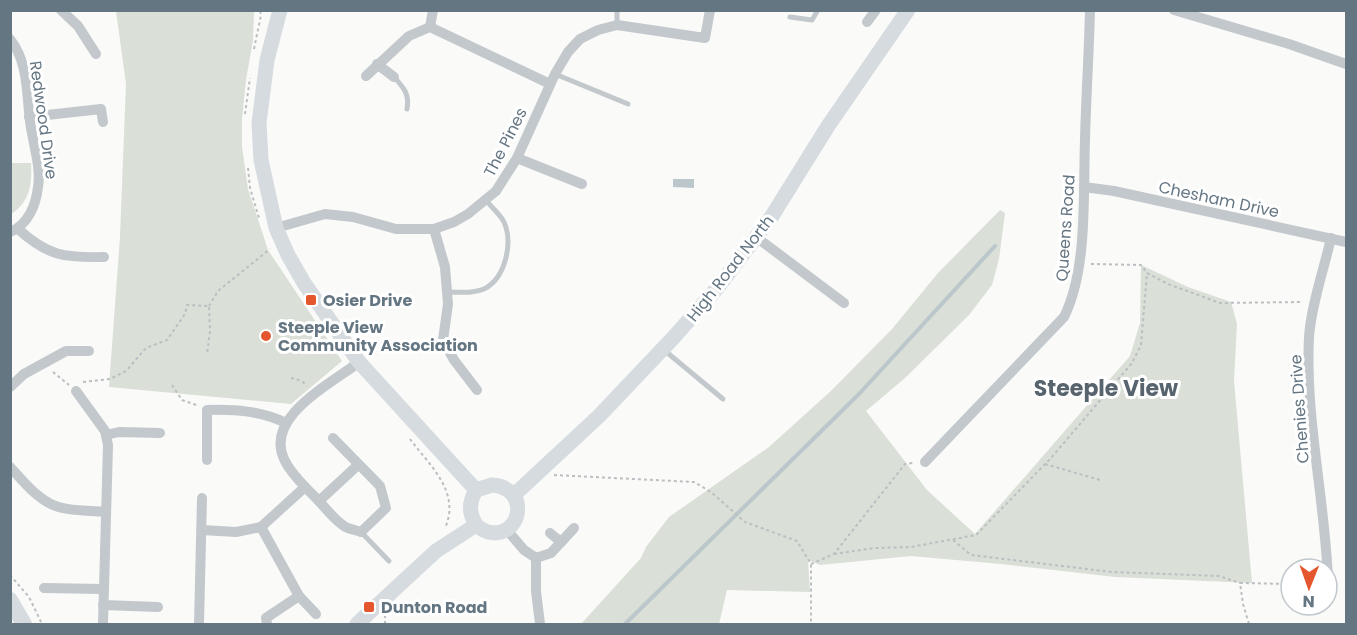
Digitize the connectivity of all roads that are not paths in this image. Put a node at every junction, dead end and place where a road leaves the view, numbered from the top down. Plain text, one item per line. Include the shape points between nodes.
1 (61, 10) edge
2 (280, 10) edge
3 (433, 10) edge
4 (617, 10) edge
5 (710, 10) edge
6 (818, 10) edge
7 (876, 10) edge
8 (908, 10) edge
9 (1090, 10) edge
10 (1174, 10) edge
11 (790, 17) dead end
12 (867, 22) dead end
13 (617, 25) junction
14 (430, 27) junction
15 (10, 39) edge
16 (96, 54) dead end
17 (1347, 63) edge
18 (377, 64) junction
19 (555, 74) junction
20 (366, 76) dead end
21 (394, 77) joint
22 (550, 84) junction
23 (628, 104) dead end
24 (407, 109) dead end
25 (29, 117) junction
26 (103, 122) dead end
27 (517, 158) junction
28 (582, 184) dead end
29 (1084, 187) junction
30 (486, 200) junction
31 (276, 228) junction
32 (434, 229) junction
33 (14, 230) edge
34 (756, 237) junction
35 (1331, 238) junction
36 (1347, 242) edge
37 (104, 257) dead end
38 (447, 292) junction
39 (844, 303) dead end
40 (663, 349) junction
41 (89, 351) dead end
42 (359, 362) junction
43 (77, 385) road end
44 (10, 387) edge
45 (477, 390) dead end
46 (723, 399) dead end
47 (286, 423) junction
48 (160, 433) dead end
49 (106, 435) junction
50 (333, 438) dead end
51 (207, 460) dead end
52 (925, 462) road end
53 (358, 465) junction
54 (10, 467) edge
55 (306, 487) junction
56 (476, 490) junction
57 (514, 495) junction
58 (202, 498) dead end
59 (319, 501) junction
60 (106, 512) junction
61 (476, 525) junction
62 (261, 527) junction
63 (574, 528) dead end
64 (202, 530) junction
65 (507, 530) junction
66 (362, 532) junction
67 (550, 533) dead end
68 (561, 542) junction
69 (1327, 557) edge
70 (536, 558) junction
71 (389, 561) dead end
72 (44, 588) dead end
73 (103, 589) junction
74 (299, 596) junction
75 (10, 600) edge
76 (103, 605) junction
77 (158, 607) dead end
78 (316, 614) dead end
79 (24, 624) edge
80 (103, 624) edge
81 (199, 624) edge
82 (267, 624) edge
83 (357, 624) edge
84 (540, 624) edge

1 - 16 street via 78,26
2 - 31 street via 267,60 260,123 261,160
3 - 14 street
4 - 13 lane
5 - 13 street, The Pines via 705,38
6 - 11 lane via 812,20
7 - 12 street
8 - 34 street, High Road North
9 - 29 street, Queens Road
10 - 17 street
13 - 19 street, The Pines via 580,39
14 - 18 street via 409,36
14 - 22 street
15 - 25 street, Redwood Drive via 20,57 27,85
18 - 20 street
18 - 21 street
19 - 22 street, The Pines
19 - 23 lane
21 - 24 lane via 405,90
22 - 27 street, The Pines
25 - 26 street via 100,109
25 - 33 street, Redwood Drive via 39,185 32,212
27 - 28 street
27 - 30 street, The Pines
29 - 35 street, Chesham Drive
29 - 52 street, Queens Road via 1079,263 1073,299 1064,317
30 - 32 street, The Pines via 468,214
30 - 38 lane via 507,230 508,246 501,273 485,289
31 - 32 street, The Pines via 325,214 396,229
31 - 42 street via 304,283
32 - 38 street via 445,267
33 - 37 street via 58,255
34 - 39 street
34 - 40 street, High Road North
35 - 36 street, Chesham Drive
35 - 69 street, Chenies Drive via 1310,335 1309,376
38 - 45 street via 443,340
40 - 46 lane
40 - 57 street, High Road North via 599,416
41 - 44 street via 66,351 24,374
42 - 47 street via 314,392
42 - 56 street
43 - 49 street
47 - 51 street via 268,414 207,410
47 - 55 street via 284,460
48 - 49 street
49 - 60 street
50 - 53 street
53 - 59 street
53 - 66 street via 380,486 386,508
54 - 60 street via 51,504
55 - 59 street
55 - 62 street
56 - 57 street via 501,486
56 - 61 street via 470,500
57 - 65 street via 518,511
58 - 64 street
59 - 66 street via 345,527
60 - 73 street
61 - 65 street via 491,533
61 - 83 street via 436,551
62 - 64 street via 236,532
62 - 74 street
63 - 68 street
64 - 81 street
65 - 70 street
66 - 71 lane
67 - 68 street
68 - 70 street via 551,554
70 - 84 street
72 - 73 street
73 - 76 street
74 - 78 street
74 - 82 street via 266,618
75 - 79 main road
76 - 77 street
76 - 80 street

